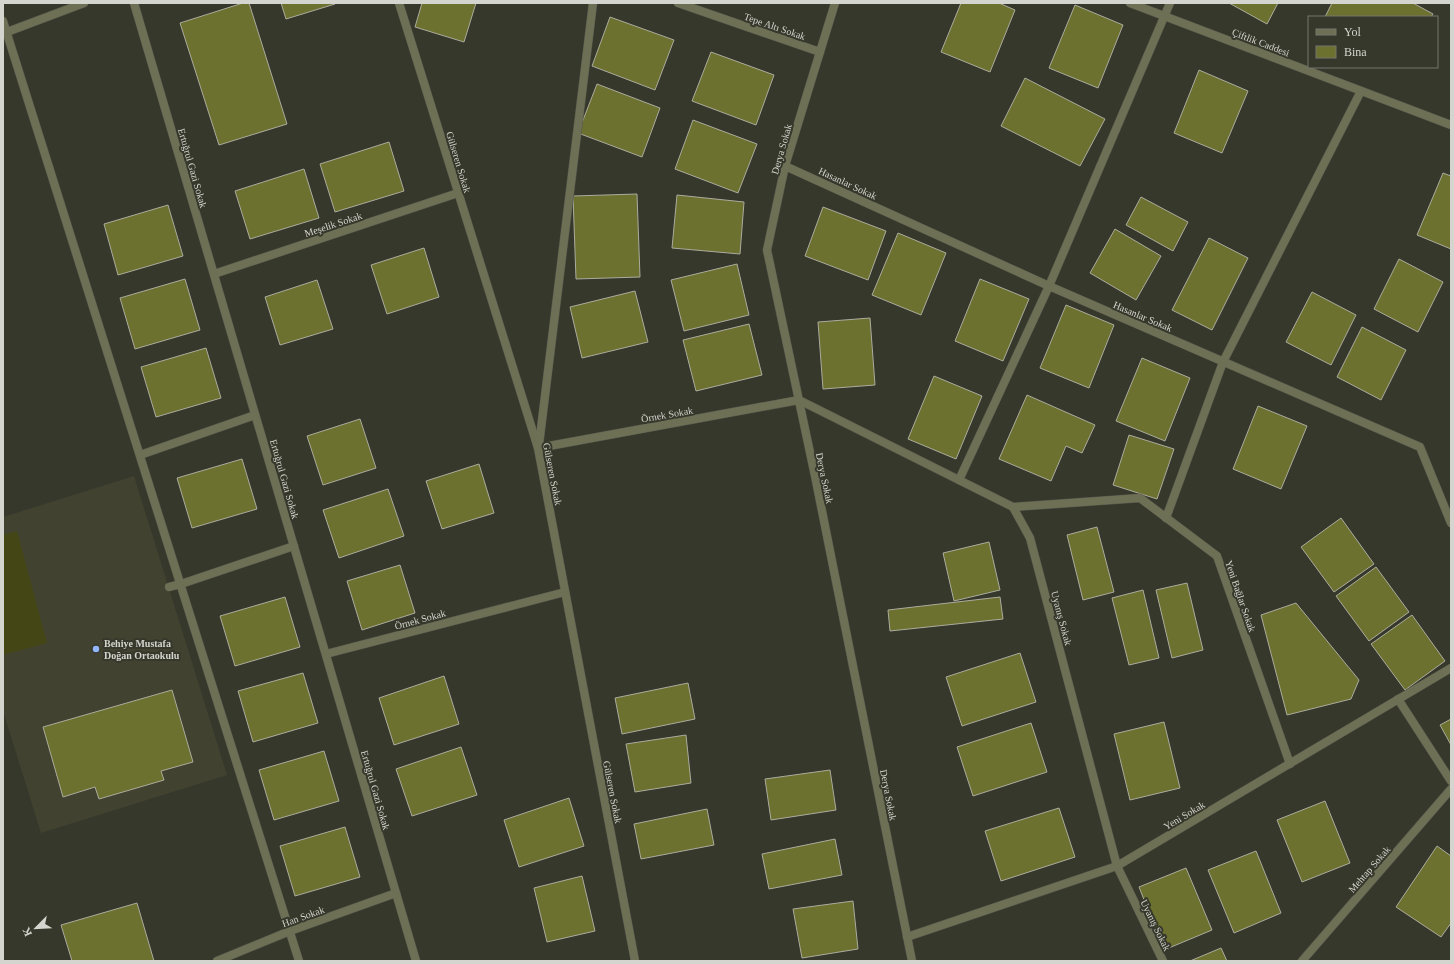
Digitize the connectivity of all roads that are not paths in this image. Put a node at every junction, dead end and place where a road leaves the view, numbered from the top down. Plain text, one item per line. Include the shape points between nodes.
1 (84, 3) edge
2 (134, 3) edge
3 (399, 3) edge
4 (593, 3) edge
5 (678, 3) edge
6 (835, 3) edge
7 (1130, 3) edge
8 (1170, 3) edge
9 (1164, 16) junction
10 (3, 21) edge
11 (7, 32) junction
12 (820, 52) junction
13 (1361, 91) junction
14 (1451, 125) edge
15 (785, 166) junction
16 (458, 193) junction
17 (214, 274) junction
18 (1049, 286) junction
19 (1223, 362) junction
20 (799, 400) junction
21 (256, 415) junction
22 (538, 448) junction
23 (140, 455) junction
24 (959, 480) junction
25 (1013, 507) junction
26 (1166, 518) junction
27 (1451, 523) edge
28 (294, 546) junction
29 (181, 584) junction
30 (169, 587) dead end
31 (565, 592) junction
32 (326, 654) junction
33 (1451, 668) edge
34 (1398, 700) junction
35 (1290, 764) junction
36 (1451, 781) edge
37 (1451, 789) edge
38 (1117, 866) junction
39 (396, 893) junction
40 (290, 931) junction
41 (907, 938) junction
42 (217, 961) edge
43 (299, 961) edge
44 (416, 961) edge
45 (635, 961) edge
46 (912, 961) edge
47 (1162, 961) edge
48 (1302, 961) edge

1 - 11 street
2 - 17 street, Ertuğrul Gazi Sokak
3 - 16 street, Gülseren Sokak
4 - 22 street
5 - 12 street, Tepe Altı Sokak
6 - 12 street, Derya Sokak
7 - 9 street, Çiftlik Caddesi
8 - 9 street
9 - 13 street, Çiftlik Caddesi
9 - 18 street
10 - 11 street
11 - 23 street
12 - 15 street, Derya Sokak
13 - 14 street, Çiftlik Caddesi
13 - 19 street
15 - 18 street, Hasanlar Sokak
15 - 20 street, Derya Sokak via 767,250
16 - 17 street, Meşelik Sokak
16 - 22 street, Gülseren Sokak
17 - 21 street, Ertuğrul Gazi Sokak
18 - 19 street, Hasanlar Sokak
18 - 24 street
19 - 26 street
19 - 27 street, Hasanlar Sokak via 1420,448
20 - 22 street, Örnek Sokak
20 - 24 street
20 - 41 street, Derya Sokak
21 - 23 street
21 - 28 street, Ertuğrul Gazi Sokak
22 - 31 street, Gülseren Sokak
23 - 29 street
24 - 25 street
25 - 26 street, Yeni Bağlar Sokak via 1140,498
25 - 38 street, Uyanış Sokak via 1030,538
26 - 35 street, Yeni Bağlar Sokak via 1217,556
28 - 29 street
28 - 32 street, Ertuğrul Gazi Sokak
29 - 30 street
29 - 40 street
31 - 32 street, Örnek Sokak
31 - 45 street, Gülseren Sokak
32 - 39 street, Ertuğrul Gazi Sokak
33 - 34 street, Yeni Sokak
34 - 35 street, Yeni Sokak
34 - 36 street
35 - 38 street, Yeni Sokak
37 - 48 street, Mehtap Sokak
38 - 41 street, Yeni Sokak
38 - 47 street, Uyanış Sokak
39 - 40 street, Han Sokak
39 - 44 street, Ertuğrul Gazi Sokak
40 - 42 street, Han Sokak
40 - 43 street
41 - 46 street, Derya Sokak

